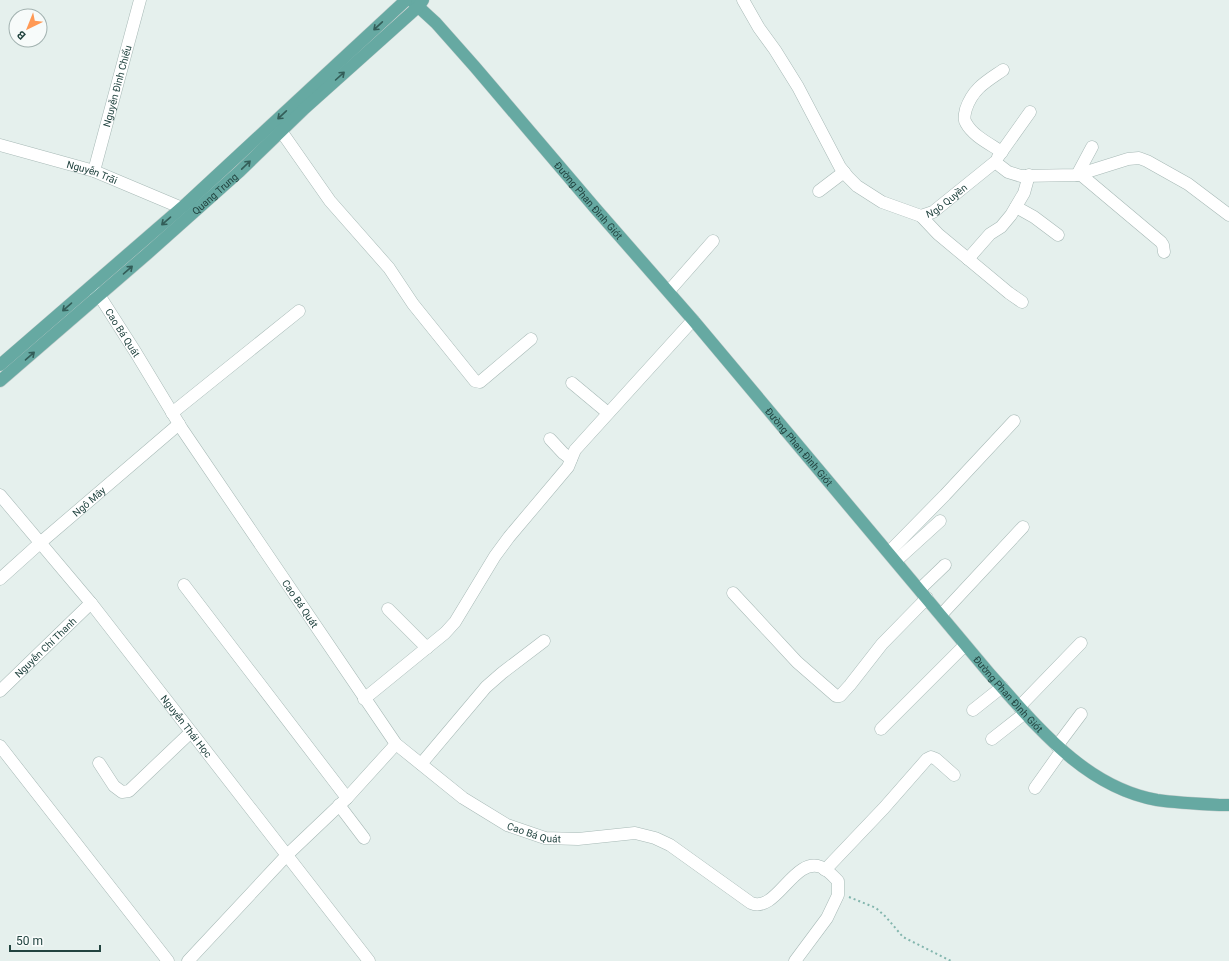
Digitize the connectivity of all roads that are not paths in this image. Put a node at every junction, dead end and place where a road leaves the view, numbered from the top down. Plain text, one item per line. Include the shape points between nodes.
1 (140, 0) edge
2 (406, 0) edge
3 (743, 0) edge
4 (418, 2) edge
5 (1003, 70) dead end
6 (1030, 112) dead end
7 (281, 131) junction
8 (0, 145) edge
9 (1092, 147) dead end
10 (998, 157) junction
11 (94, 172) junction
12 (844, 172) junction
13 (1029, 175) junction
14 (1078, 175) junction
15 (819, 191) dead end
16 (1016, 207) junction
17 (182, 208) junction
18 (1229, 215) edge
19 (921, 216) junction
20 (1058, 235) dead end
21 (713, 241) dead end
22 (1164, 252) dead end
23 (968, 259) junction
24 (95, 291) junction
25 (668, 291) junction
26 (1022, 302) dead end
27 (299, 311) dead end
28 (693, 320) junction
29 (531, 339) dead end
30 (0, 365) edge
31 (1, 379) edge
32 (572, 383) dead end
33 (172, 413) junction
34 (608, 413) junction
35 (1014, 421) dead end
36 (179, 424) junction
37 (550, 439) dead end
38 (571, 459) junction
39 (0, 495) edge
40 (940, 521) dead end
41 (1023, 527) dead end
42 (40, 543) junction
43 (892, 556) junction
44 (945, 564) dead end
45 (0, 579) edge
46 (184, 585) dead end
47 (733, 593) dead end
48 (923, 594) junction
49 (91, 603) junction
50 (388, 609) dead end
51 (941, 615) junction
52 (544, 641) dead end
53 (1081, 643) dead end
54 (965, 644) junction
55 (427, 648) junction
56 (1002, 688) junction
57 (0, 691) edge
58 (364, 699) junction
59 (972, 710) dead end
60 (1022, 710) junction
61 (1081, 714) dead end
62 (881, 729) dead end
63 (191, 732) junction
64 (992, 739) dead end
65 (396, 744) junction
66 (0, 746) edge
67 (1060, 748) junction
68 (99, 763) dead end
69 (421, 764) junction
70 (954, 775) dead end
71 (1035, 788) dead end
72 (343, 801) junction
73 (1229, 805) edge
74 (364, 838) dead end
75 (287, 855) junction
76 (825, 870) junction
77 (168, 961) edge
78 (188, 961) edge
79 (369, 961) edge
80 (795, 961) edge

1 - 11 street, Nguyễn Đình Chiểu
2 -> 17 main road, Quang Trung
3 - 12 street, Ngô Quyền via 798,87
7 -> 4 main road, Quang Trung
4 - 25 main road, Đường Phan Đình Giót
5 - 10 street via 977,88 969,99 964,115 965,123
6 - 10 street, Ngô Quyền
24 -> 7 main road, Quang Trung via 239,172
7 - 29 street via 330,201 389,268 413,304 475,381 480,382
8 - 11 street, Nguyễn Trãi
9 - 14 street
10 - 13 street via 1008,172 1021,176
10 - 19 street, Ngô Quyền via 933,212
11 - 17 street, Nguyễn Trãi
12 - 15 street
12 - 19 street, Ngô Quyền via 858,186 882,202
13 - 14 street
13 - 16 street via 1024,193
14 - 18 street via 1128,159 1143,160 1188,184
14 - 22 street via 1161,242
16 - 20 street
16 - 23 street via 1001,227 990,234
17 -> 24 main road, Quang Trung
19 - 23 street
21 - 25 street
23 - 26 street
24 -> 30 main road, Quang Trung
31 -> 24 main road, Quang Trung
24 - 33 street, Cao Bá Quát
25 - 28 main road, Đường Phan Đình Giót
27 - 33 street
28 - 34 street
28 - 43 main road, Đường Phan Đình Giót
32 - 34 street
33 - 36 street, Cao Bá Quát
34 - 38 street via 575,450
35 - 43 street
36 - 42 street, Ngô Mây
36 - 58 street, Cao Bá Quát
37 - 38 street
38 - 55 street via 495,556 454,622
39 - 42 street, Nguyễn Thái Học
40 - 43 street
41 - 51 street
42 - 45 street, Ngô Mây
42 - 49 street, Nguyễn Thái Học
43 - 48 main road, Đường Phan Đình Giót
44 - 48 street
46 - 72 street
47 - 48 street via 797,662 836,696 840,696 850,685
48 - 51 main road, Đường Phan Đình Giót
49 - 57 street, Nguyễn Chí Thanh
49 - 63 street, Nguyễn Thái Học
50 - 55 street
51 - 54 main road, Đường Phan Đình Giót
52 - 69 street via 486,687
53 - 60 street
54 - 56 main road, Đường Phan Đình Giót
54 - 62 street
55 - 58 street
56 - 59 street
56 - 60 main road, Đường Phan Đình Giót
58 - 65 street, Cao Bá Quát
60 - 64 street
60 - 67 main road, Đường Phan Đình Giót
61 - 67 street
63 - 68 street via 129,791 122,792 114,786
63 - 75 street, Nguyễn Thái Học
65 - 69 street, Cao Bá Quát
65 - 72 street
66 - 77 street
67 - 71 street
67 - 73 main road, Đường Phan Đình Giót via 1109,784 1133,794 1157,800
69 - 76 street, Cao Bá Quát via 463,798 507,825 545,838 578,839 636,833 655,838 670,845 756,905 761,905 773,897 805,868 820,866
70 - 76 street via 936,759 927,759
72 - 74 street
72 - 75 street
75 - 78 street
75 - 79 street, Nguyễn Thái Học
76 - 80 street via 838,881 838,895 827,918

